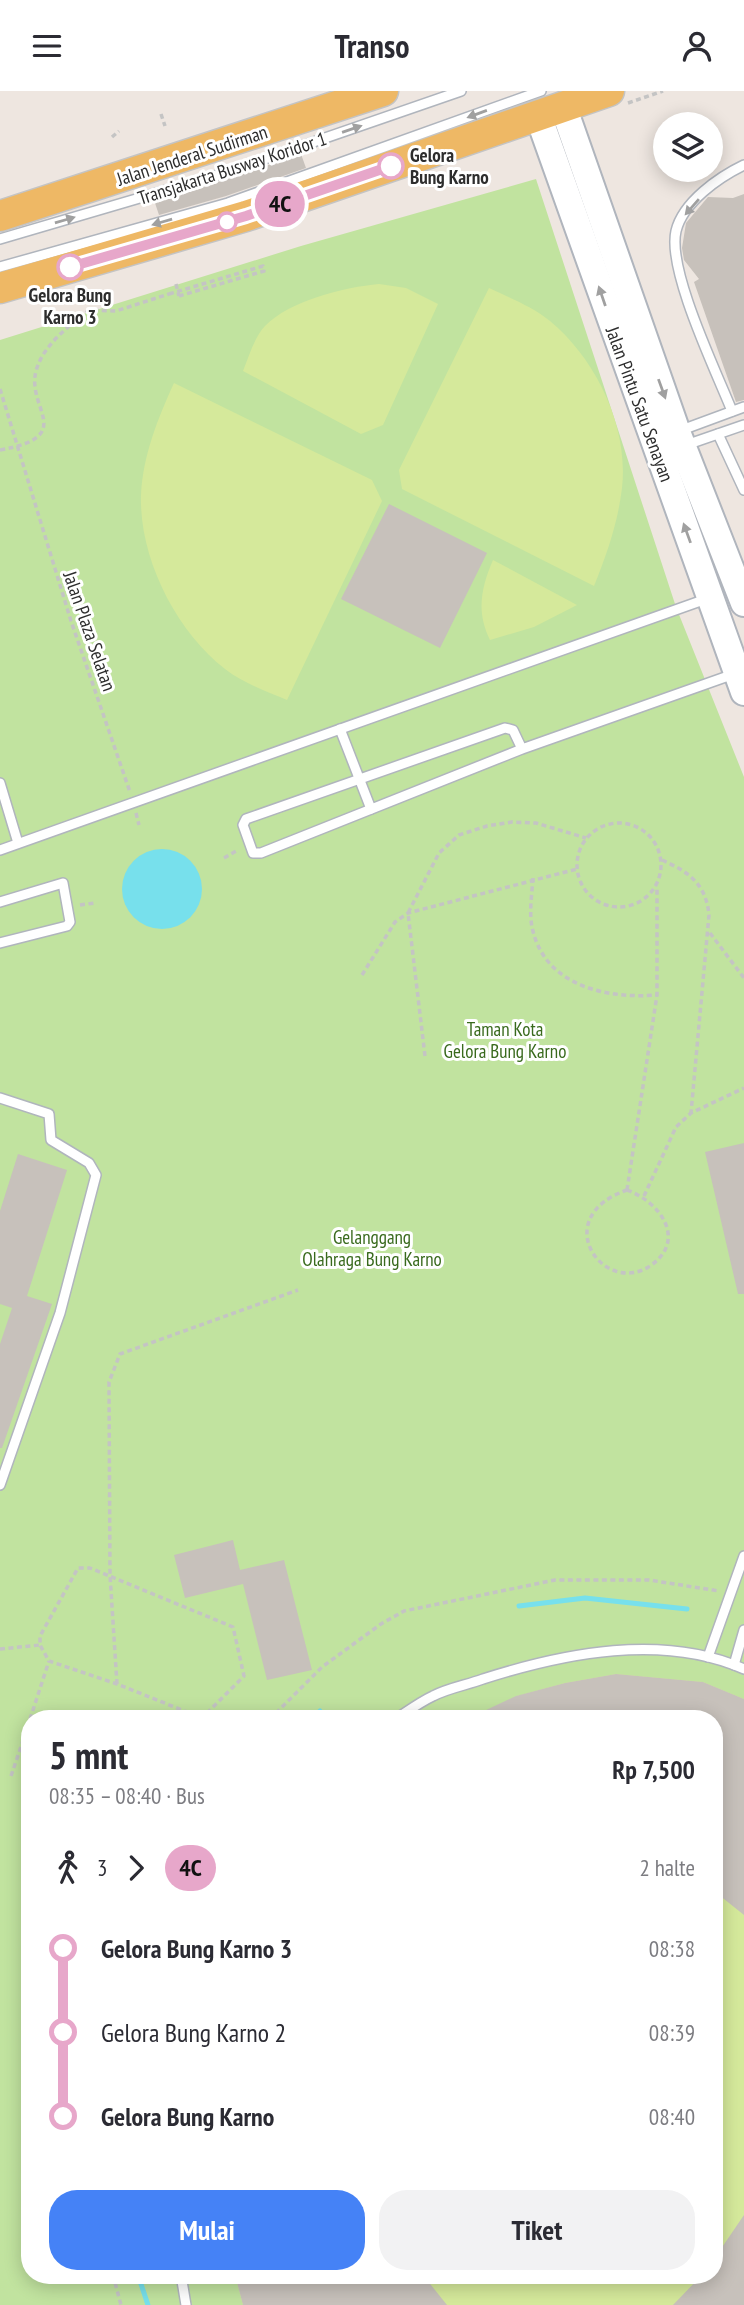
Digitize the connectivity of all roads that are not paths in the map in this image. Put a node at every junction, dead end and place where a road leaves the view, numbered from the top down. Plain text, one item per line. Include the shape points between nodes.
1 (383, 91) edge
2 (461, 91) edge
3 (609, 91) edge
4 (547, 104) edge
5 (744, 165) edge
6 (0, 216) edge
7 (0, 239) edge
8 (599, 249) junction
9 (0, 267) edge
10 (0, 288) edge
11 (744, 407) edge
12 (732, 411) junction
13 (744, 425) edge
14 (718, 434) junction
15 (680, 439) junction
16 (653, 441) junction
17 (744, 490) edge
18 (710, 597) junction
19 (744, 603) edge
20 (741, 682) edge
21 (340, 729) junction
22 (522, 750) junction
23 (359, 781) junction
24 (0, 783) edge
25 (371, 809) junction
26 (18, 843) junction
27 (0, 850) edge
28 (0, 902) edge
29 (0, 943) edge
30 (0, 1098) edge
31 (0, 1485) edge
32 (744, 1556) edge
33 (741, 1574) edge
34 (744, 1630) edge
35 (708, 1657) junction
36 (734, 1665) junction
37 (744, 1669) edge
38 (410, 1710) edge
39 (182, 2284) edge
40 (186, 2305) edge

1 - 6 main road, Jalan Jenderal Sudirman
7 -> 2 lane, Transjakarta Busway Koridor 1 via 218,175
3 - 4 main road
4 - 8 main road, Jalan Pintu Satu Senayan
4 -> 9 lane, Transjakarta Busway Koridor 1 via 228,203
4 - 10 main road via 246,216
5 -> 12 lane via 717,179 686,212 674,244 680,276
8 -> 15 main road, Jalan Pintu Satu Senayan
16 -> 8 main road, Jalan Pintu Satu Senayan
11 - 12 lane
12 - 15 lane
13 - 14 lane
14 - 15 lane
14 - 17 lane
15 - 16 main road
15 - 19 main road, Jalan Pintu Satu Senayan
18 -> 16 main road, Jalan Pintu Satu Senayan
18 - 20 main road, Jalan Pintu Satu Senayan
18 - 21 lane
20 - 22 lane
21 - 23 lane
21 - 26 lane
22 - 23 lane via 513,730 505,728
22 - 25 lane
23 - 25 lane
23 - 25 lane via 246,819 243,825 253,853
24 - 26 lane
26 - 27 lane
28 - 29 lane via 64,883 70,922
30 - 31 lane via 49,1114 51,1140 89,1163 96,1175 60,1313
32 - 33 lane
33 - 35 lane
34 - 36 lane
35 - 36 lane
35 - 38 lane via 660,1649 619,1651 520,1668 434,1695
36 - 37 lane
39 - 40 lane

